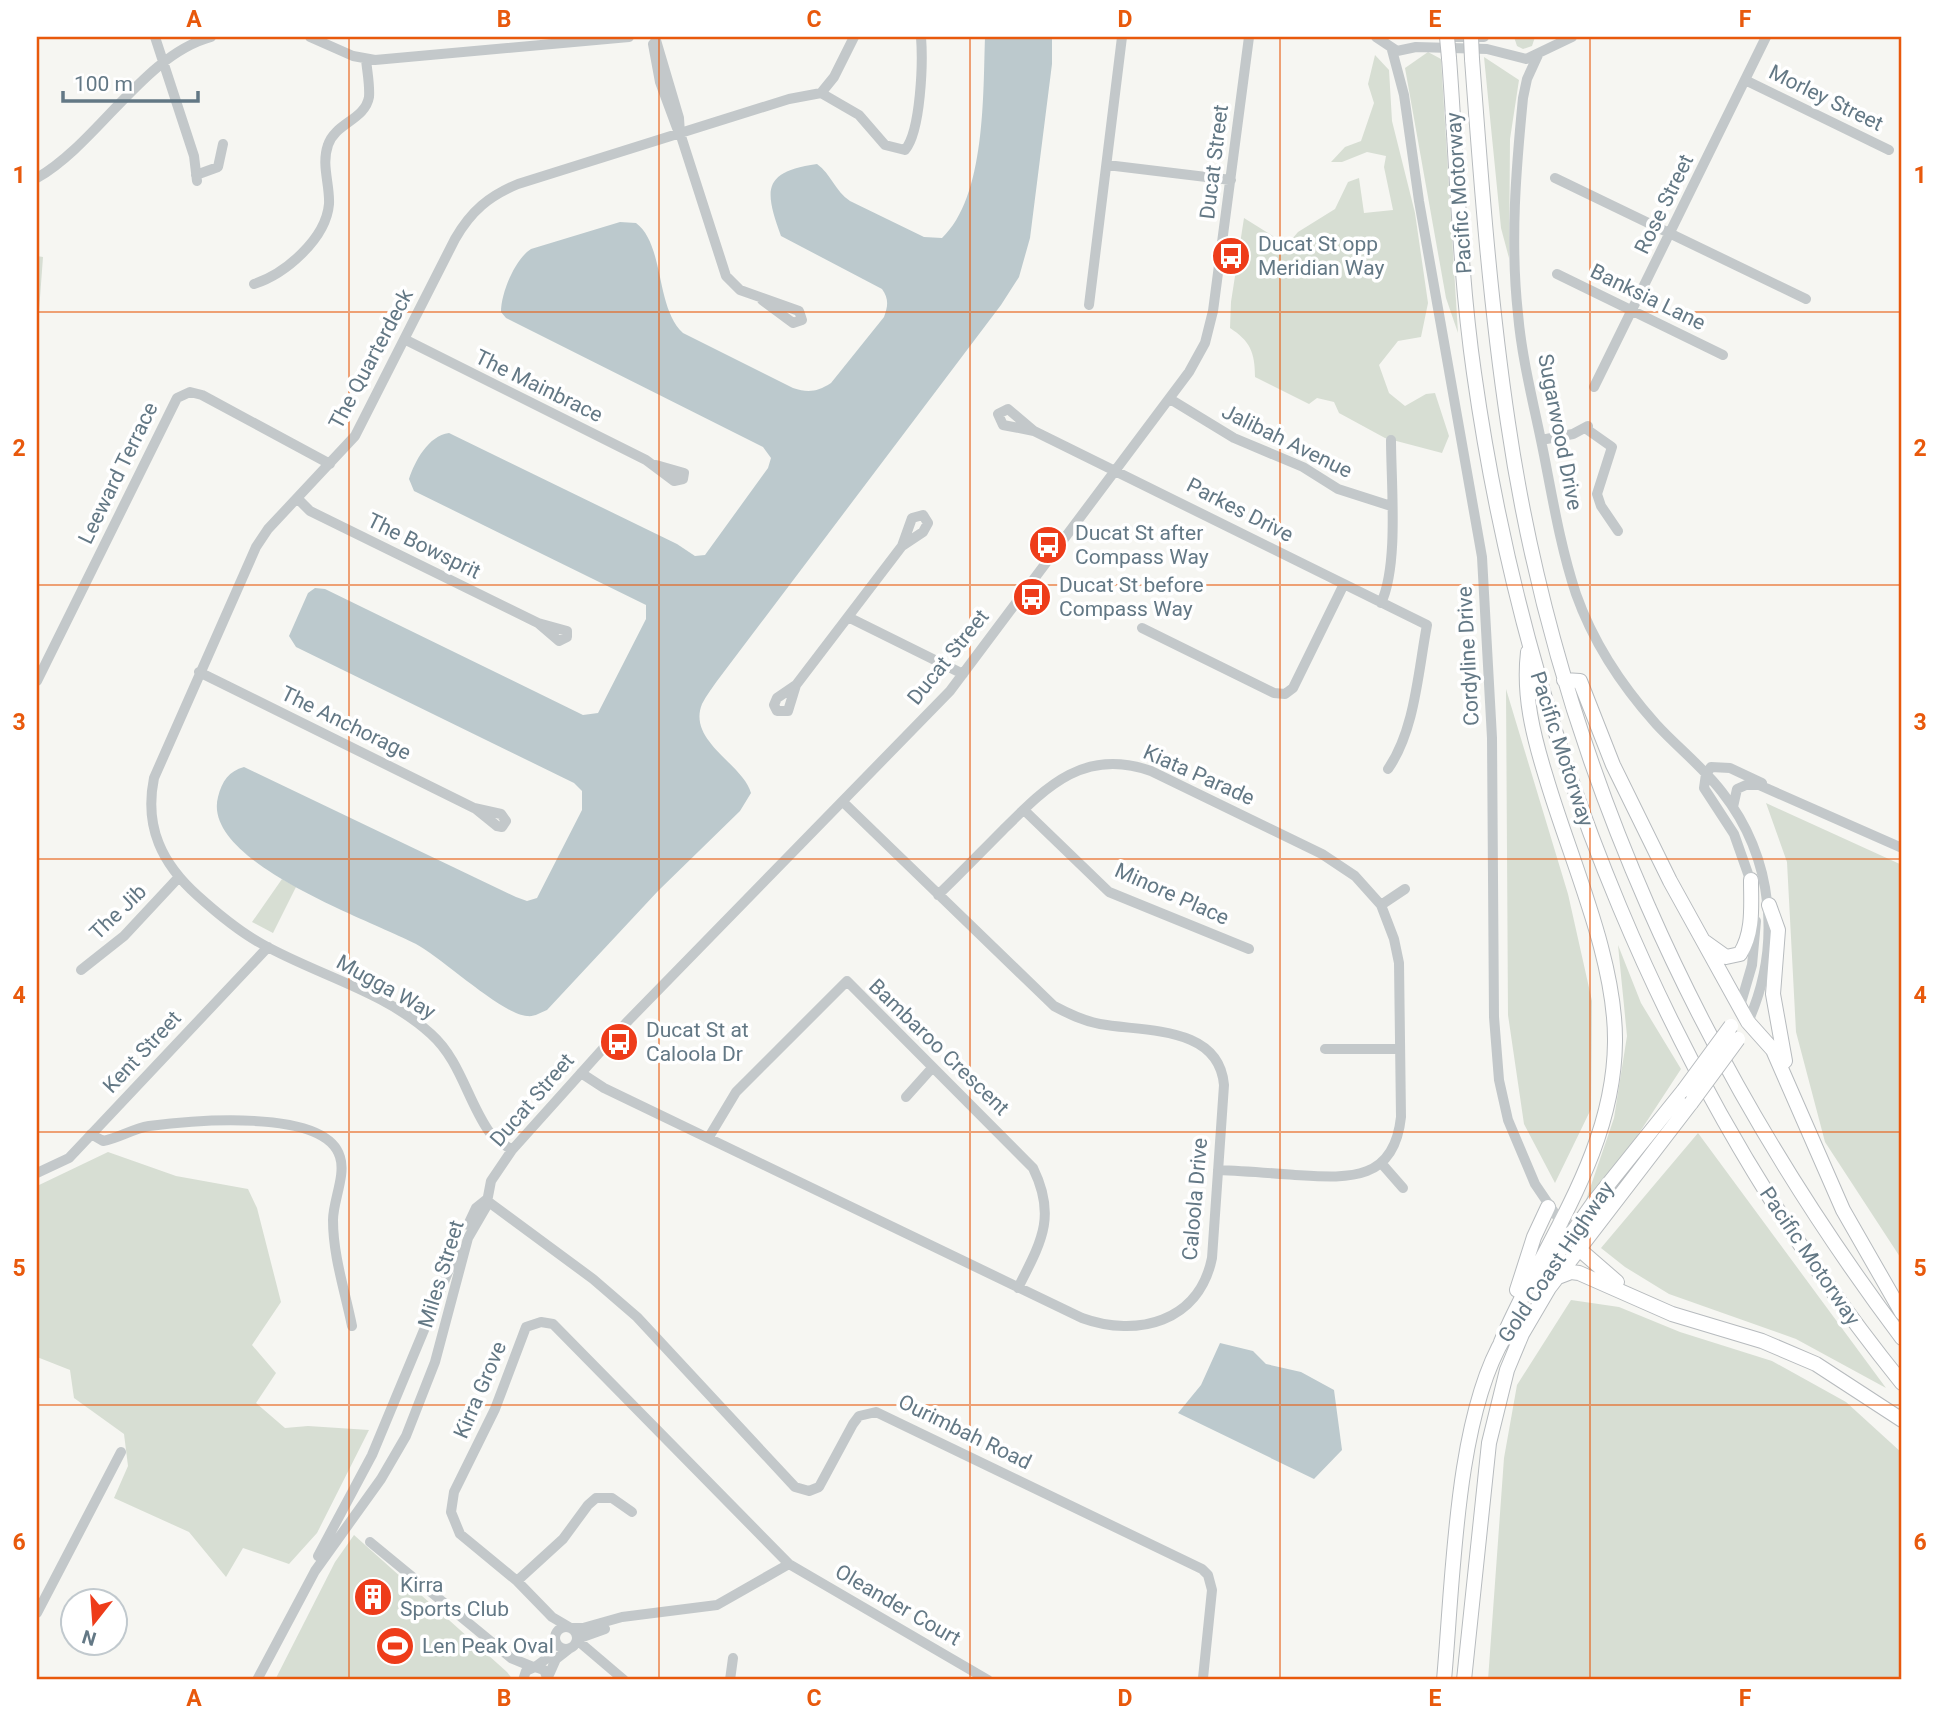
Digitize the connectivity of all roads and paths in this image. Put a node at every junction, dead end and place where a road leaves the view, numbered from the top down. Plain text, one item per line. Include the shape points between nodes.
1 (155, 37) edge
2 (211, 37) edge
3 (310, 37) edge
4 (629, 37) edge
5 (655, 37) edge
6 (854, 37) edge
7 (921, 37) edge
8 (1122, 37) edge
9 (1249, 37) edge
10 (1446, 37) edge
11 (1471, 37) edge
12 (1484, 37) edge
13 (1544, 37) edge
14 (1572, 37) edge
15 (1766, 37) edge
16 (1383, 42) edge
17 (1539, 53) junction
18 (366, 59) junction
19 (165, 62) junction
20 (1745, 80) junction
21 (821, 93) junction
22 (680, 134) junction
23 (223, 144) dead end
24 (1889, 150) dead end
25 (1107, 165) junction
26 (1555, 177) dead end
27 (37, 178) edge
28 (1231, 180) junction
29 (1670, 234) junction
30 (1557, 274) dead end
31 (254, 284) dead end
32 (1806, 299) dead end
33 (761, 300) dead end
34 (1089, 305) dead end
35 (1633, 311) junction
36 (406, 340) junction
37 (1723, 355) dead end
38 (1594, 387) dead end
39 (1170, 399) junction
40 (1034, 431) dead end
41 (1391, 440) dead end
42 (1541, 440) junction
43 (330, 464) junction
44 (656, 466) dead end
45 (1116, 470) junction
46 (297, 498) junction
47 (1391, 506) junction
48 (1618, 531) dead end
49 (902, 546) dead end
50 (1344, 584) junction
51 (1381, 603) junction
52 (848, 617) junction
53 (538, 624) dead end
54 (1142, 628) dead end
55 (1529, 644) junction
56 (200, 672) junction
57 (963, 674) junction
58 (1564, 680) junction
59 (37, 681) edge
60 (796, 685) dead end
61 (1388, 769) dead end
62 (1706, 774) junction
63 (1795, 800) junction
64 (843, 802) junction
65 (1733, 807) junction
66 (476, 808) dead end
67 (1024, 810) junction
68 (1902, 848) edge
69 (179, 877) junction
70 (1751, 880) junction
71 (1405, 889) dead end
72 (938, 895) junction
73 (1381, 905) junction
74 (1769, 905) junction
75 (1701, 940) junction
76 (268, 947) junction
77 (1249, 949) dead end
78 (81, 971) dead end
79 (1740, 1006) junction
80 (1748, 1022) junction
81 (1325, 1049) dead end
82 (1400, 1049) junction
83 (932, 1068) junction
84 (581, 1073) junction
85 (1790, 1084) junction
86 (1688, 1096) junction
87 (906, 1097) dead end
88 (91, 1134) junction
89 (709, 1137) junction
90 (512, 1150) junction
91 (1382, 1164) junction
92 (1219, 1170) junction
93 (37, 1173) edge
94 (1403, 1188) dead end
95 (486, 1200) junction
96 (1548, 1207) junction
97 (1564, 1231) junction
98 (1578, 1249) junction
99 (1556, 1279) junction
100 (1018, 1288) junction
101 (1648, 1304) junction
102 (1902, 1312) edge
103 (352, 1326) dead end
104 (1902, 1338) edge
105 (1501, 1342) junction
106 (1902, 1383) edge
107 (1902, 1420) edge
108 (121, 1452) dead end
109 (632, 1512) dead end
110 (370, 1542) dead end
111 (789, 1564) junction
112 (517, 1581) junction
113 (298, 1600) junction
114 (37, 1613) edge
115 (644, 1616) junction
116 (552, 1617) junction
117 (570, 1627) junction
118 (555, 1639) junction
119 (574, 1644) junction
120 (512, 1658) junction
121 (733, 1658) dead end
122 (534, 1667) junction
123 (1203, 1678) dead end
124 (523, 1679) edge
125 (548, 1679) edge
126 (257, 1680) edge
127 (624, 1680) edge
128 (730, 1680) edge
129 (988, 1680) edge
130 (1444, 1680) edge
131 (1464, 1680) edge

1 - 19 street
2 - 19 street via 187,44
3 - 18 street
4 - 18 street
5 - 22 street
6 - 21 street
7 - 21 street via 916,112 905,150 884,144 859,115
8 - 25 street
9 - 28 street, Ducat Street
10 - 12 street
10 - 55 highway, Pacific Motorway, bridge via 1473,369
11 - 58 highway, Pacific Motorway, bridge via 1508,423
13 - 17 street, Sugarwood Drive
14 - 17 street
15 - 20 street, Rose Street
16 - 17 street via 1477,48 1526,59
16 - 96 street, Cordyline Drive via 1404,95 1483,569 1492,738 1494,1017 1499,1080 1517,1144
17 - 42 street, Sugarwood Drive via 1523,98 1514,260 1518,317
18 - 31 street via 366,104 336,130 327,147 329,203 325,220 303,251 280,271
19 - 23 street via 194,156 196,178 218,167
19 - 27 street
20 - 24 street, Morley Street
20 - 29 street, Rose Street
21 - 22 street, The Quarterdeck
22 - 33 street via 726,276 734,286
22 - 36 street, The Quarterdeck via 518,184 484,201 455,239
25 - 28 street
25 - 34 street
26 - 29 street
28 - 39 street, Ducat Street via 1209,333
29 - 32 street
29 - 35 street, Rose Street
30 - 35 street, Banksia Lane
35 - 37 street, Banksia Lane
35 - 38 street, Rose Street
36 - 43 street, The Quarterdeck via 355,436
36 - 44 street, The Mainbrace
39 - 45 street, Ducat Street
39 - 47 street, Jalibah Avenue via 1234,438 1303,467 1338,489
40 - 45 street, Parkes Drive
41 - 47 street
42 - 48 street via 1587,427 1612,447 1597,494
42 - 62 street, Sugarwood Drive via 1573,582 1600,647 1625,688
43 - 46 street, The Quarterdeck
43 - 59 street, Leeward Terrace via 202,395 190,392 177,398
45 - 50 street, Parkes Drive
45 - 57 street, Ducat Street
46 - 53 street, The Bowsprit via 310,511
46 - 56 street, The Quarterdeck via 262,537
47 - 51 street via 1388,589
49 - 52 street
50 - 51 street, Parkes Drive
50 - 54 street via 1293,688 1285,694 1274,693
51 - 61 street, Parkes Drive via 1427,625 1408,723 1399,754
52 - 57 street
52 - 60 street
55 - 97 highway via 1524,679 1533,734 1601,945 1615,1042 1606,1111
55 - 106 highway, Pacific Motorway via 1606,879 1681,1043 1753,1173 1847,1312
56 - 66 street, The Anchorage
56 - 69 street, The Quarterdeck via 158,766 152,791 154,834
57 - 64 street, Ducat Street
58 - 75 highway via 1580,681 1613,765
58 - 104 highway, Pacific Motorway via 1616,828 1702,1025 1777,1159
62 - 63 street via 1714,766 1730,768
62 - 65 street, Sugarwood Drive
62 - 70 street, Sugarwood Drive via 1704,788 1734,834
63 - 65 street via 1749,785 1736,791
63 - 68 street
64 - 72 street, Caloola Drive
64 - 84 street, Ducat Street
65 - 74 street, Sugarwood Drive via 1756,852
67 - 72 street, Kiata Parade
67 - 73 street, Kiata Parade via 1046,788 1073,772 1105,764 1139,767 1339,863
67 - 77 street, Minore Place via 1109,892
69 - 76 street, The Quarterdeck via 229,923
69 - 78 street, The Jib via 119,942
70 - 75 highway via 1750,922 1740,954 1726,957
70 - 79 street, Sugarwood Drive via 1756,909 1754,951
71 - 73 street
72 - 92 street, Caloola Drive via 1054,1006 1083,1020 1187,1038 1214,1054 1224,1085
73 - 82 street, Kiata Parade via 1399,963
74 - 80 street, Sugarwood Drive via 1765,970
74 - 85 highway via 1779,935 1776,1019
75 - 79 highway
76 - 88 street, Kent Street
76 - 90 street, Mugga Way via 386,1004 430,1033 457,1069 487,1129
79 - 80 highway
79 - 86 highway, Gold Coast Highway, bridge
80 - 85 highway via 1769,1042
80 - 86 highway, Gold Coast Highway, bridge
81 - 82 street
82 - 91 street, Kiata Parade via 1400,1127
83 - 87 street
83 - 89 street, Bambaroo Crescent via 847,981 736,1092
83 - 100 street, Bambaroo Crescent via 1027,1160 1042,1189 1043,1236
84 - 89 street, Caloola Drive
84 - 90 street, Ducat Street
85 - 102 highway via 1843,1210
86 - 97 highway, Gold Coast Highway
86 - 98 highway, Gold Coast Highway
88 - 93 street, Kent Street via 64,1162
88 - 103 street via 103,1141 148,1126 248,1120 281,1122 317,1133 333,1144 341,1170 334,1199 336,1253
89 - 100 street, Caloola Drive
90 - 95 street, Ducat Street via 491,1181
91 - 92 street via 1363,1174 1338,1177
91 - 94 street
92 - 100 street, Caloola Drive via 1211,1265 1194,1295 1168,1317 1134,1328 1108,1326
95 - 113 street, Miles Street via 473,1211 388,1418
95 - 113 street, Miles Street via 461,1257 435,1362 406,1436
95 - 123 street, Ourimbah Road via 637,1317 795,1487 809,1491 819,1487 859,1416 876,1412 1202,1569 1212,1590
96 - 97 street, Cordyline Drive
96 - 105 highway
97 - 98 street, Cordyline Drive
97 - 105 highway, Gold Coast Highway
98 - 99 highway, Gold Coast Highway
98 - 101 highway
99 - 101 highway via 1577,1272
99 - 131 highway, Gold Coast Highway via 1515,1350 1492,1423
101 - 107 highway via 1762,1341 1815,1364
105 - 130 highway, Gold Coast Highway via 1481,1393 1468,1452
108 - 114 street
109 - 112 street via 612,1498 596,1498 562,1539
110 - 120 street
111 - 112 street, Kirra Grove via 552,1324 541,1322 526,1327 495,1409 454,1492 451,1513 460,1534
111 - 115 street via 717,1605
111 - 129 street, Oleander Court
112 - 116 street, Kirra Grove
113 - 126 street, Miles Street
115 - 117 street
115 - 119 street
116 - 117 street, Kirra Grove
116 - 118 street
117 - 118 street via 561,1628
117 - 119 street
118 - 119 street via 560,1647
118 - 122 street via 546,1659
119 - 125 street via 556,1659
119 - 127 street
120 - 122 street
120 - 124 street
121 - 128 street
122 - 124 street
122 - 125 street via 544,1670

